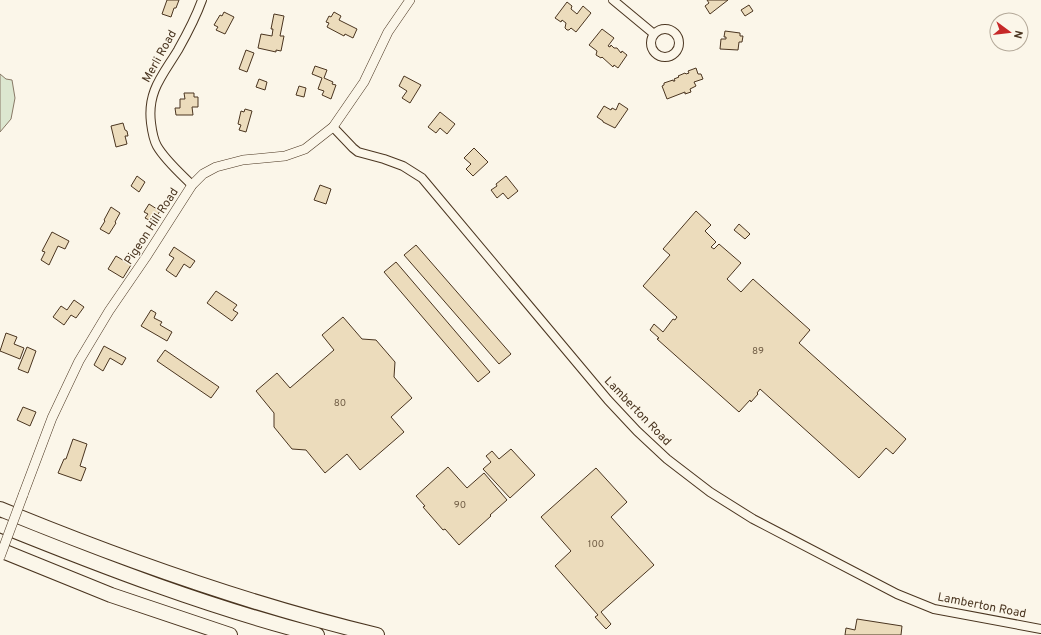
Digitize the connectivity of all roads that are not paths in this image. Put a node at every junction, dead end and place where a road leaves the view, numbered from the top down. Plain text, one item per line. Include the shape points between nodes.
1 (202, 0) edge
2 (410, 0) edge
3 (613, 0) edge
4 (654, 34) dead end
5 (334, 127) junction
6 (192, 185) junction
7 (0, 509) edge
8 (0, 525) edge
9 (0, 534) edge
10 (0, 550) edge
11 (0, 557) edge
12 (1041, 629) edge
13 (230, 635) edge
14 (282, 635) edge
15 (317, 635) edge
16 (377, 635) edge

1 - 6 street, Merli Road via 178,50 157,83 151,98 150,113 152,135 158,147
2 - 5 street, Pigeon Hill Road via 388,32 364,82
3 - 4 street
5 - 6 street, Pigeon Hill Road via 305,149 285,156 243,160 216,166
5 - 12 street, Lamberton Road via 358,152 403,166 422,178 622,416 666,459 710,492 760,522 897,594 934,609
6 - 11 street, Pigeon Hill Road, bridge via 109,311 80,361 52,418
7 - 16 highway via 177,577 280,610
8 - 15 highway via 166,589
9 - 14 highway via 145,591
10 - 13 highway via 111,595

